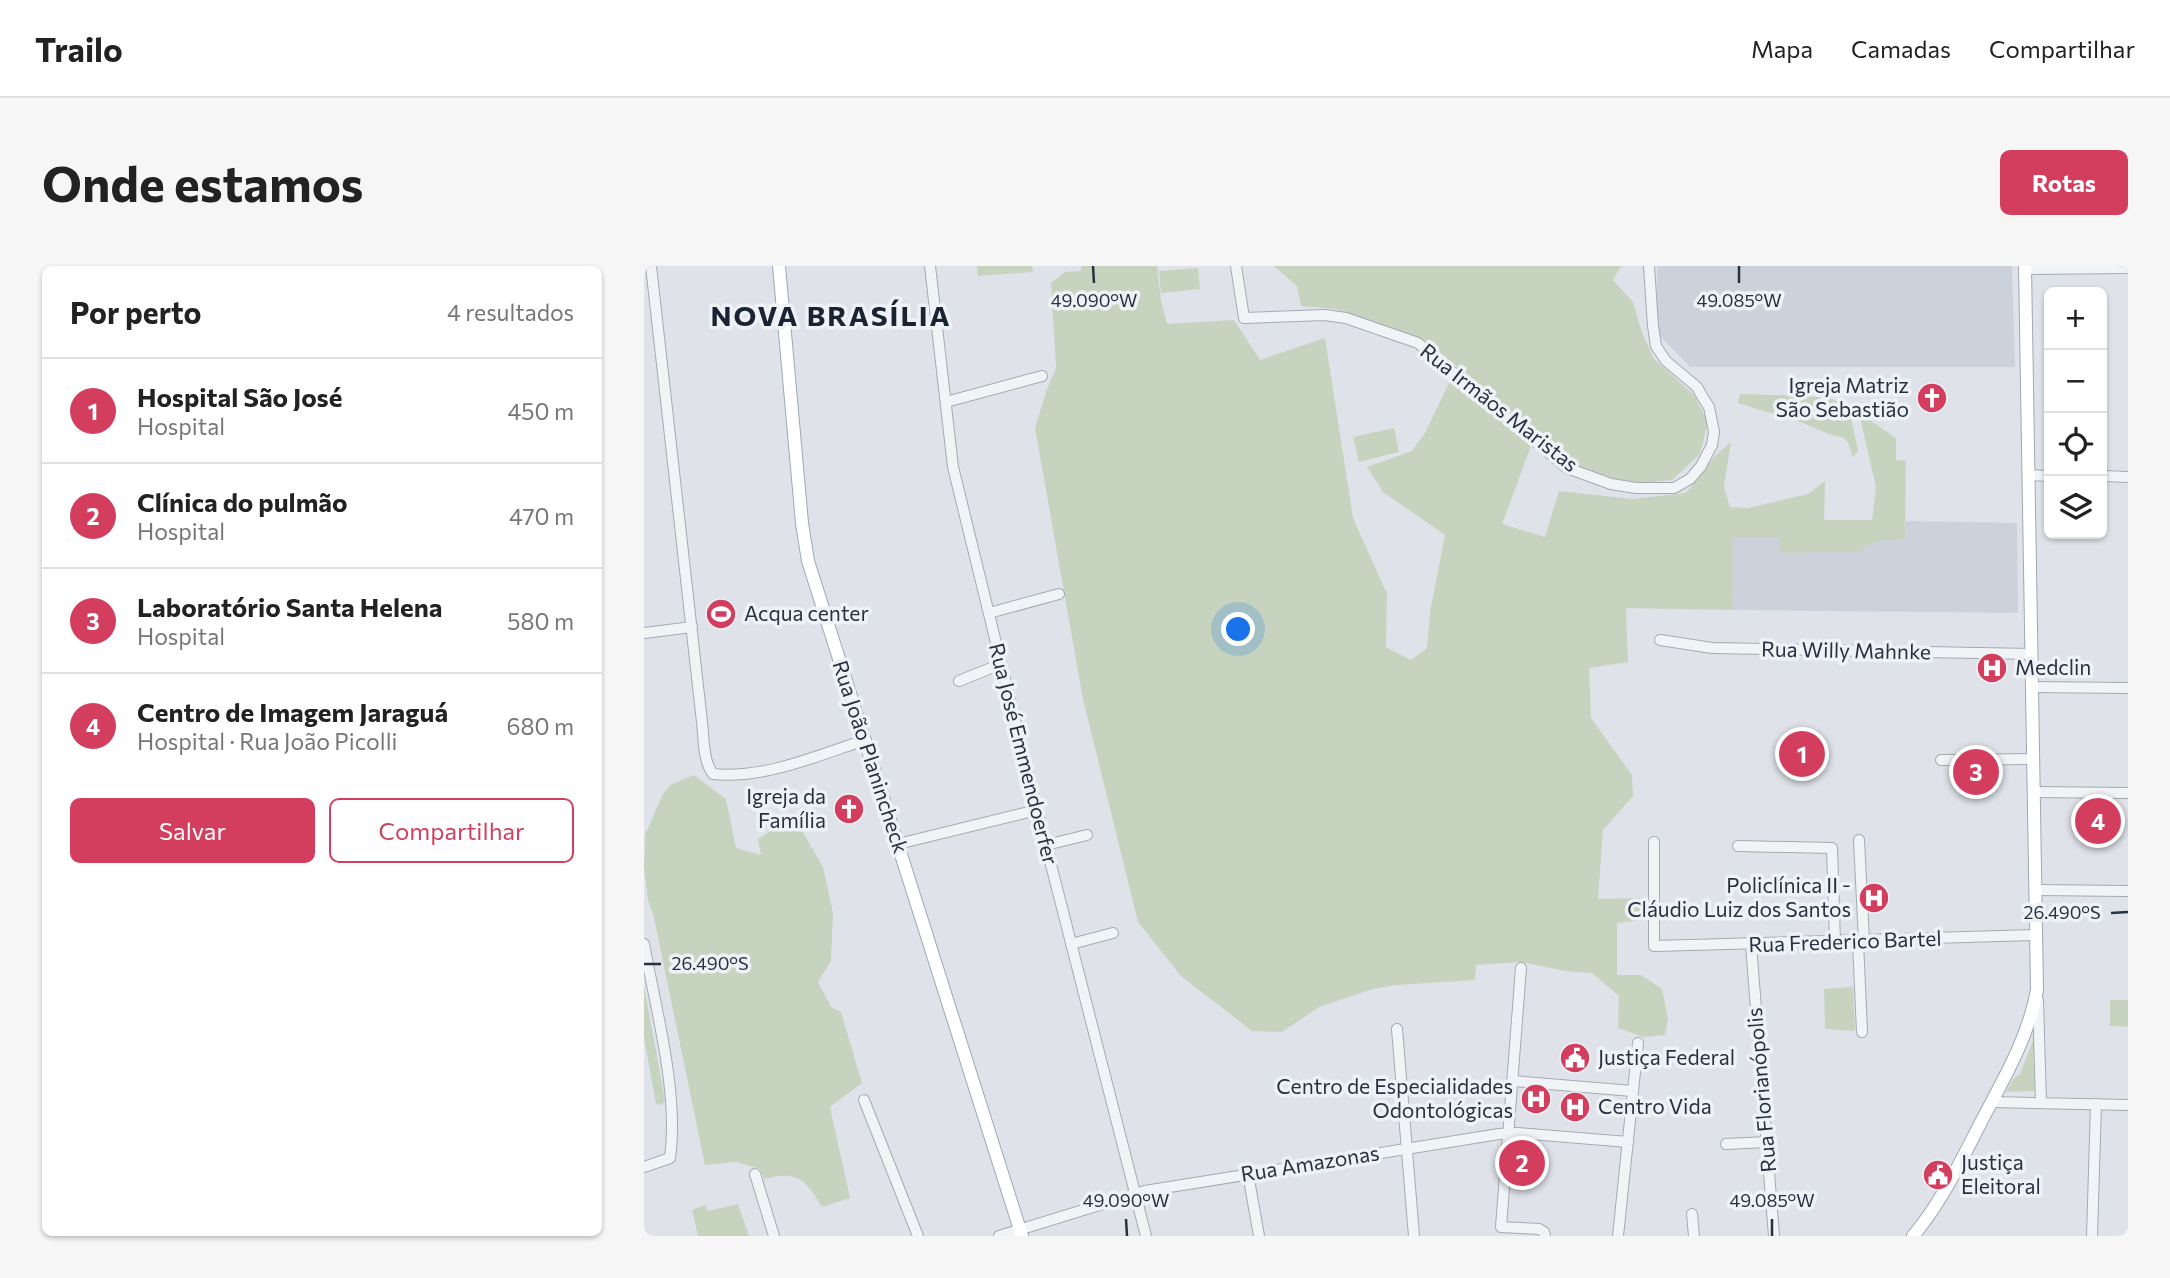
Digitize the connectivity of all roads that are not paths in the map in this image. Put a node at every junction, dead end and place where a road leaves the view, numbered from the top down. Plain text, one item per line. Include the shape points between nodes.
1 (651, 266) edge
2 (779, 266) edge
3 (930, 266) edge
4 (1236, 266) edge
5 (1649, 266) edge
6 (2025, 267) edge
7 (2121, 267) edge
8 (1042, 376) dead end
9 (946, 402) junction
10 (2029, 475) junction
11 (2044, 476) edge
12 (2107, 476) edge
13 (2128, 477) edge
14 (1059, 594) dead end
15 (989, 613) junction
16 (692, 627) junction
17 (644, 633) edge
18 (1660, 639) dead end
19 (2032, 654) junction
20 (1001, 664) junction
21 (959, 681) dead end
22 (2032, 687) junction
23 (2128, 688) edge
24 (865, 740) junction
25 (2034, 759) junction
26 (1941, 760) dead end
27 (2034, 792) junction
28 (2128, 793) edge
29 (1037, 810) junction
30 (1087, 835) dead end
31 (1859, 840) dead end
32 (1654, 842) dead end
33 (898, 844) junction
34 (1046, 845) junction
35 (1738, 846) dead end
36 (2036, 890) junction
37 (2128, 891) edge
38 (1113, 933) dead end
39 (2037, 935) junction
40 (1835, 942) junction
41 (1861, 942) junction
42 (644, 944) edge
43 (1071, 944) junction
44 (1751, 945) junction
45 (1521, 968) dead end
46 (2037, 990) junction
47 (1397, 1029) dead end
48 (1862, 1032) dead end
49 (1638, 1043) dead end
50 (1513, 1081) junction
51 (1633, 1091) junction
52 (864, 1100) dead end
53 (1992, 1102) junction
54 (2041, 1103) junction
55 (2096, 1104) junction
56 (2128, 1105) edge
57 (1510, 1133) junction
58 (1628, 1142) junction
59 (1767, 1142) junction
60 (1726, 1144) dead end
61 (1408, 1149) junction
62 (644, 1167) edge
63 (755, 1174) dead end
64 (1248, 1174) junction
65 (1136, 1193) junction
66 (1692, 1214) dead end
67 (1021, 1233) edge
68 (774, 1236) edge
69 (918, 1236) edge
70 (999, 1236) edge
71 (1146, 1236) edge
72 (1259, 1236) edge
73 (1414, 1236) edge
74 (1545, 1236) edge
75 (1618, 1236) edge
76 (1694, 1236) edge
77 (1774, 1236) edge
78 (1913, 1236) edge
79 (2092, 1236) edge

1 - 16 street
2 - 24 main road, Rua João Planincheck via 805,542
3 - 9 street, Rua José Emmendoerfer
4 - 5 street, Rua Irmãos Maristas via 1244,318 1346,318 1418,343 1567,468 1611,484 1674,488 1690,479 1708,456 1714,432 1709,407 1697,387 1666,361 1656,346
6 - 7 street
6 - 10 main road
8 - 9 street
9 - 15 street, Rua José Emmendoerfer via 953,467
10 - 11 street
10 - 19 main road
12 - 13 street
14 - 15 street
15 - 20 street, Rua José Emmendoerfer
16 - 17 street
16 - 24 street via 707,761 713,774 770,770
18 - 19 street, Rua Willy Mahnke via 1716,649
19 - 22 main road
20 - 21 street
20 - 29 street, Rua José Emmendoerfer
22 - 23 street
22 - 25 main road
24 - 33 main road, Rua João Planincheck
25 - 26 street
25 - 27 main road
27 - 28 street
27 - 36 main road
29 - 33 street
29 - 34 street, Rua José Emmendoerfer
30 - 34 street
31 - 41 street
32 - 44 street, Rua Frederico Bartel via 1654,946
33 - 67 main road, Rua João Planincheck
34 - 43 street, Rua José Emmendoerfer
35 - 40 street via 1832,848
36 - 37 street
36 - 39 main road
38 - 43 street
39 - 41 street, Rua Frederico Bartel
39 - 46 main road
40 - 41 street, Rua Frederico Bartel
40 - 44 street, Rua Frederico Bartel
41 - 48 street
42 - 62 street via 672,1105 670,1158
43 - 65 street, Rua José Emmendoerfer
44 - 59 street, Rua Florianópolis
45 - 50 street
46 - 53 main road via 2022,1043
46 - 54 street
47 - 61 street
49 - 51 street
50 - 51 street
50 - 57 street
51 - 58 street
52 - 69 street
53 - 54 street
53 - 78 main road via 1944,1192
54 - 55 street
55 - 56 street
55 - 79 street
57 - 58 street, Rua Amazonas
57 - 61 street, Rua Amazonas
57 - 74 street via 1502,1227 1539,1230
58 - 75 street
59 - 60 street
59 - 77 street, Rua Florianópolis
61 - 64 street, Rua Amazonas
61 - 73 street
63 - 68 street
64 - 65 street, Rua Amazonas
64 - 72 street
65 - 67 street, Rua Amazonas
65 - 71 street, Rua José Emmendoerfer
66 - 76 street
67 - 70 street, Rua Amazonas

